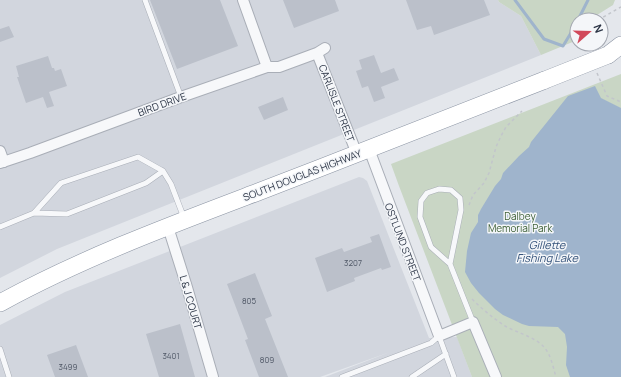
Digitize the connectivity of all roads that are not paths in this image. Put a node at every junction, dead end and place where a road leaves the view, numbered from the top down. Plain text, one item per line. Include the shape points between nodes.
1 (145, 0) edge
2 (243, 0) edge
3 (321, 50) joint
4 (617, 52) edge
5 (267, 66) junction
6 (181, 97) junction
7 (0, 151) edge
8 (363, 152) junction
9 (2, 163) edge
10 (163, 171) junction
11 (34, 213) junction
12 (185, 220) junction
13 (0, 227) edge
14 (168, 227) junction
15 (450, 264) junction
16 (0, 303) edge
17 (473, 322) junction
18 (439, 336) junction
19 (0, 351) edge
20 (446, 354) junction
21 (9, 377) edge
22 (213, 377) edge
23 (342, 377) edge
24 (412, 377) edge
25 (454, 377) edge
26 (496, 377) edge

1 - 6 lane
2 - 5 street
3 - 5 street, BIRD DRIVE via 279,67
3 - 8 street, CARLISLE STREET
4 - 8 highway, SOUTH DOUGLAS HIGHWAY, bridge
5 - 6 street, BIRD DRIVE
6 - 9 street, BIRD DRIVE
7 - 9 street
8 - 12 highway, SOUTH DOUGLAS HIGHWAY
8 - 18 street, OSTLUND STREET
10 - 11 lane via 146,183 67,214
10 - 11 lane via 138,157 61,183
10 - 12 lane
11 - 13 lane
12 - 14 highway, SOUTH DOUGLAS HIGHWAY
14 - 16 highway, SOUTH DOUGLAS HIGHWAY via 102,254
14 - 22 street, L & J COURT
15 - 15 lane via 432,246 420,217 421,201 427,193 439,189 451,190 460,198 461,210
15 - 17 lane
17 - 18 street
17 - 26 street
18 - 20 lane
18 - 23 lane via 431,343
19 - 21 lane
20 - 24 lane
20 - 25 lane

